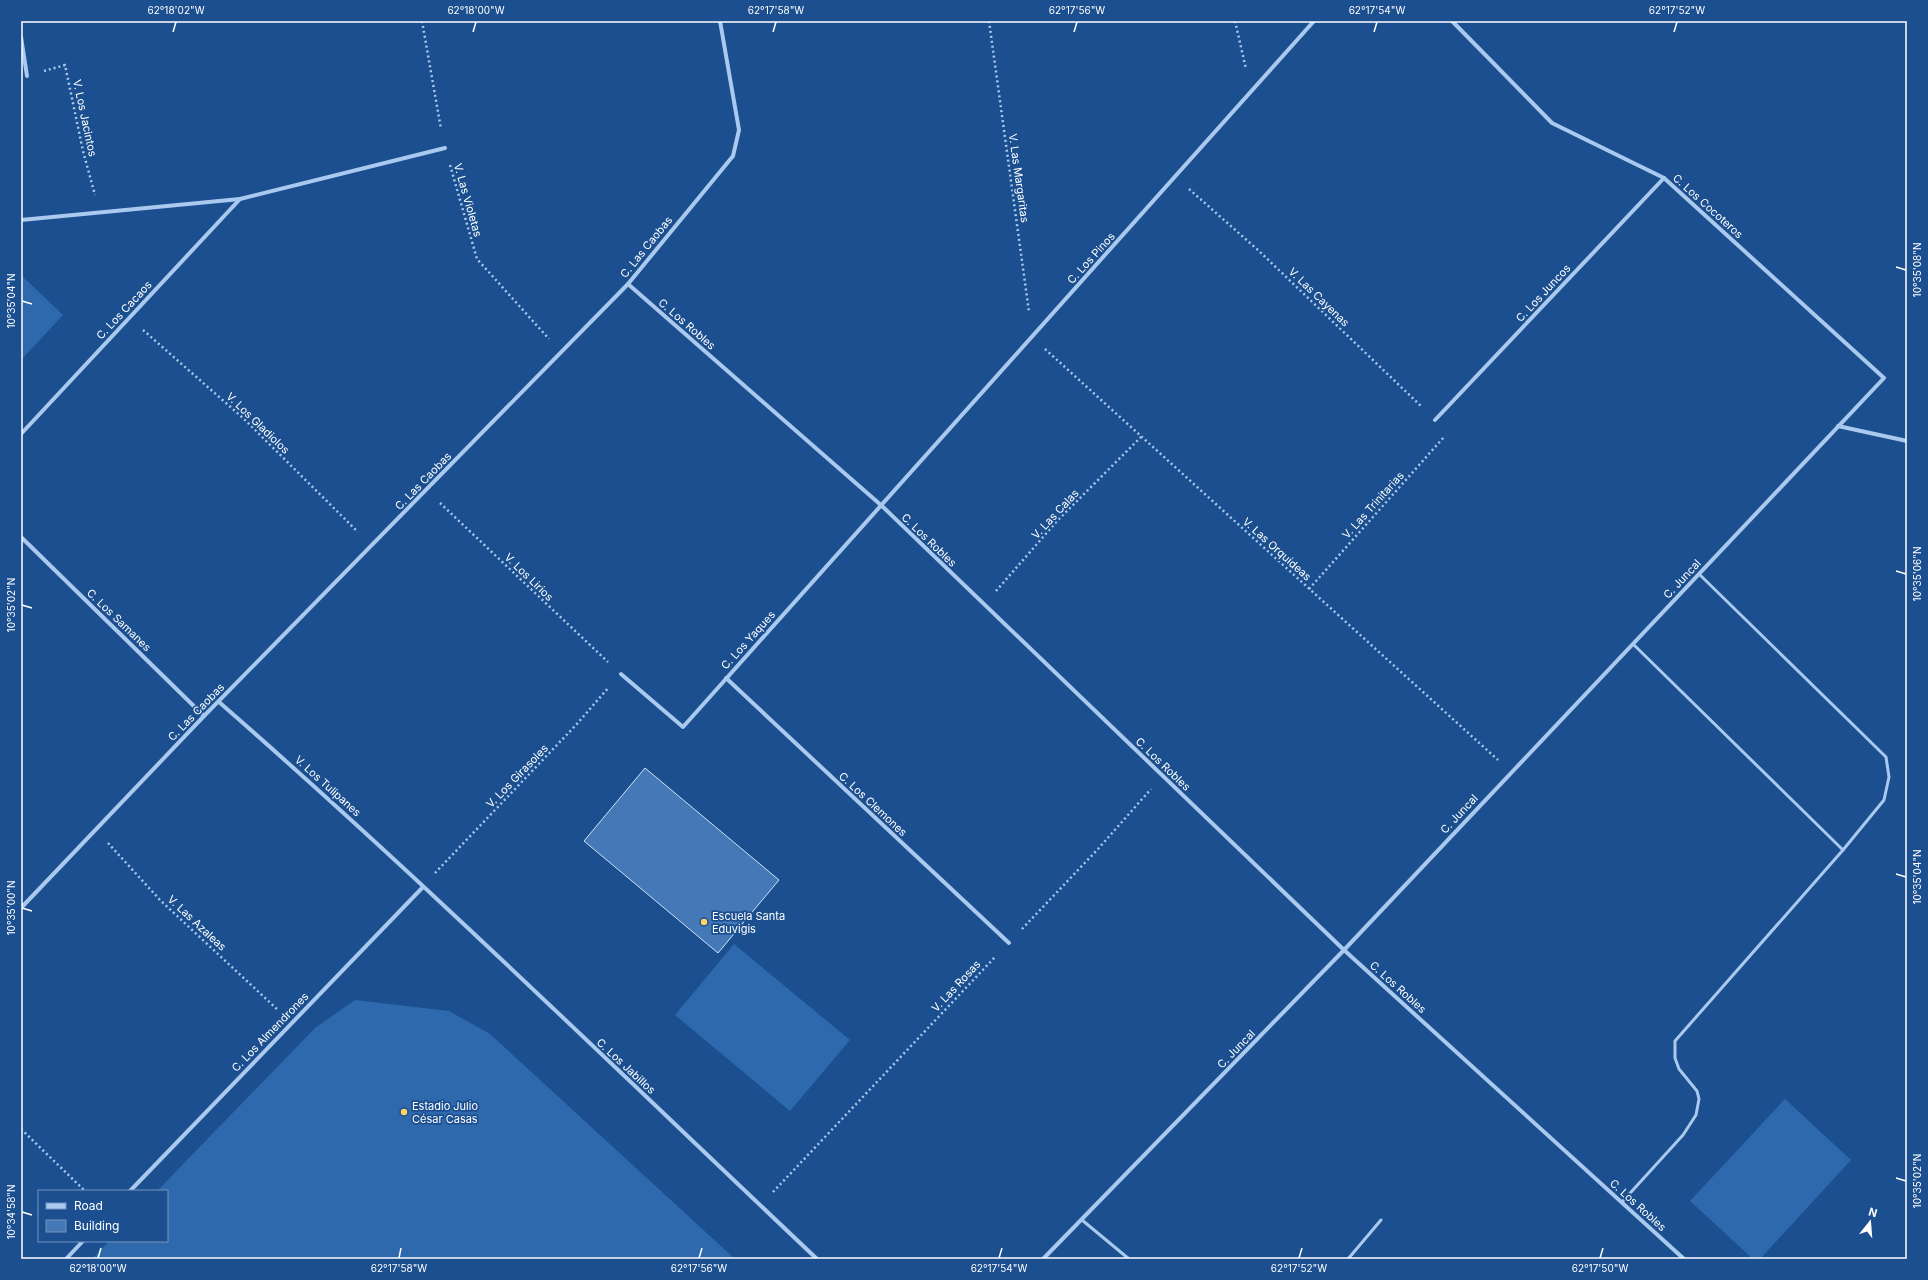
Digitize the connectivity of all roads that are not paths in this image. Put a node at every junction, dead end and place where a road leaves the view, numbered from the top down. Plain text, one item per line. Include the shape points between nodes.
1 (720, 21) edge
2 (1314, 21) edge
3 (1452, 21) edge
4 (21, 37) edge
5 (27, 76) road end
6 (445, 148) road end
7 (1664, 178) junction
8 (240, 199) junction
9 (21, 220) edge
10 (628, 284) junction
11 (1884, 378) joint
12 (1435, 420) road end
13 (1838, 426) junction
14 (21, 434) edge
15 (1907, 441) edge
16 (882, 506) junction
17 (21, 537) edge
18 (1698, 574) junction
19 (1633, 644) junction
20 (621, 674) road end
21 (726, 678) junction
22 (219, 702) junction
23 (204, 716) junction
24 (1843, 850) junction
25 (423, 887) junction
26 (21, 908) edge
27 (1009, 943) road end
28 (1344, 950) junction
29 (131, 1190) edge
30 (1622, 1202) junction
31 (1082, 1220) junction
32 (1381, 1220) dead end
33 (82, 1242) edge
34 (66, 1259) edge
35 (817, 1259) edge
36 (1043, 1259) edge
37 (1129, 1259) edge
38 (1348, 1259) edge
39 (1684, 1259) edge

1 - 10 street, C. Las Caobas via 739,130 733,156
2 - 16 street, C. Los Pinos
3 - 7 street, C. Los Cocoteros via 1552,122
4 - 5 street
6 - 8 street
7 - 11 street, C. Los Cocoteros
7 - 12 street, C. Los Juncos
8 - 9 street
8 - 14 street, C. Los Cacaos
10 - 16 street, C. Los Robles
10 - 22 street, C. Las Caobas
11 - 13 street, C. Juncal
13 - 15 street
13 - 18 street, C. Juncal
16 - 21 street, C. Los Yaques
16 - 28 street, C. Los Robles
17 - 23 street, C. Los Samanes
18 - 19 street, C. Juncal
18 - 24 lane via 1886,757 1889,777 1884,800
19 - 24 lane
19 - 28 street, C. Juncal
20 - 21 street, C. Los Yaques via 683,726
21 - 27 street, C. Los Clemones
22 - 23 street, C. Las Caobas
22 - 25 street, V. Los Tulipanes via 307,779
23 - 26 street, C. Las Caobas
24 - 30 lane via 1675,1041 1675,1058 1679,1069 1697,1091 1699,1099 1696,1115 1683,1135
25 - 29 street, C. Los Almendrones
25 - 35 street, C. Los Jabillos
28 - 30 street, C. Los Robles
28 - 31 street, C. Juncal
30 - 39 street, C. Los Robles
31 - 36 street, C. Juncal
31 - 37 lane
32 - 38 lane
33 - 34 street

